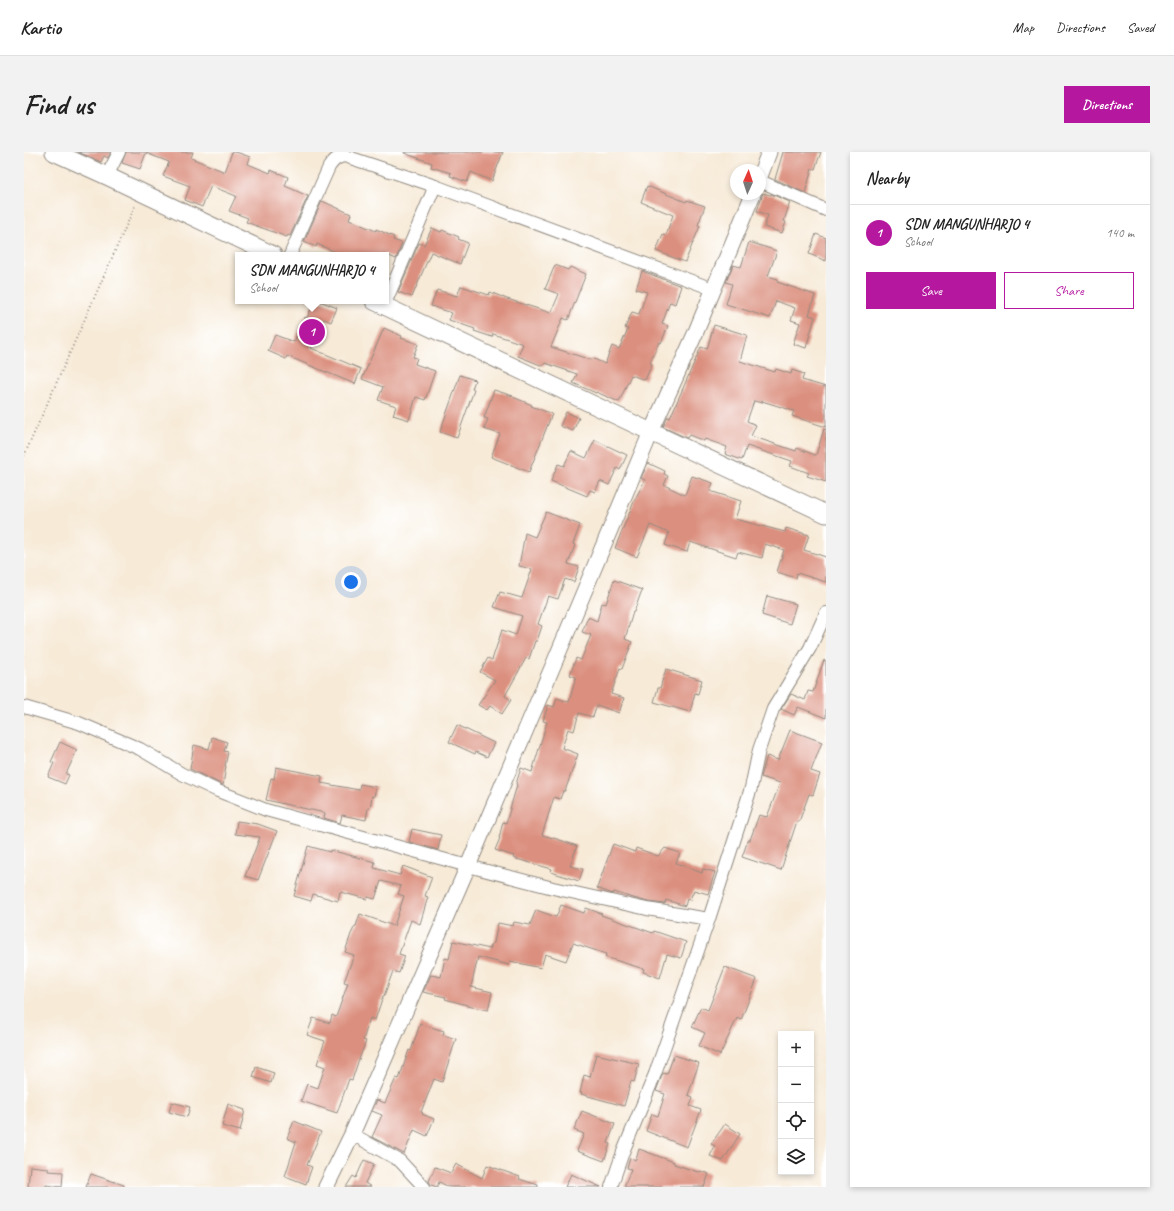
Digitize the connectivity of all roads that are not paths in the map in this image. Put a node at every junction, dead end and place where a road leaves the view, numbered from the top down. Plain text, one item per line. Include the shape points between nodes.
1 (54, 152) edge
2 (119, 152) edge
3 (769, 152) edge
4 (764, 164) edge
5 (108, 176) junction
6 (766, 184) edge
7 (435, 186) junction
8 (750, 200) edge
9 (826, 210) edge
10 (267, 252) edge
11 (291, 252) edge
12 (389, 282) edge
13 (713, 289) junction
14 (381, 304) edge
15 (651, 432) junction
16 (826, 514) edge
17 (826, 613) edge
18 (24, 707) edge
19 (468, 866) junction
20 (709, 919) junction
21 (352, 1134) junction
22 (326, 1187) edge
23 (424, 1187) edge
24 (611, 1187) edge

1 - 5 main road
2 - 5 street
3 - 4 street
5 - 10 main road
6 - 9 street
7 - 11 street via 340,156 329,167
7 - 12 street
7 - 13 street
8 - 13 street
13 - 15 street
14 - 15 main road
15 - 16 main road
15 - 19 street
17 - 20 street via 810,648 773,709
18 - 19 street via 79,724 120,741 218,791 266,810
19 - 20 street via 647,909
19 - 21 street
20 - 24 street via 655,1074
21 - 22 street
21 - 23 street via 400,1161

